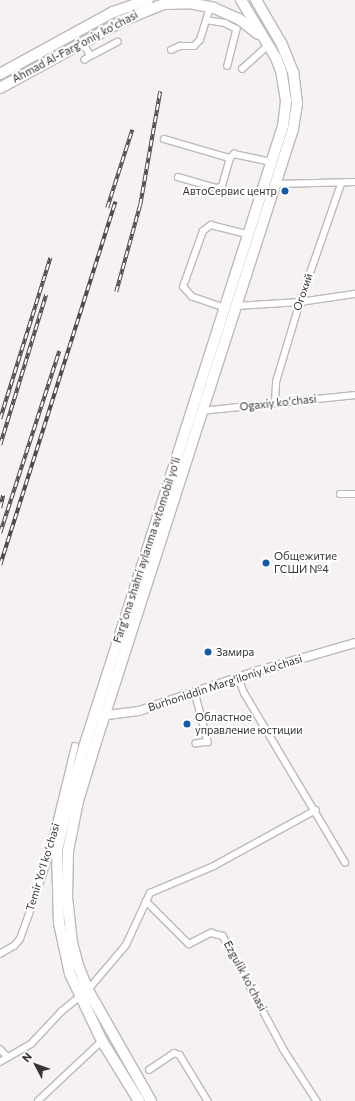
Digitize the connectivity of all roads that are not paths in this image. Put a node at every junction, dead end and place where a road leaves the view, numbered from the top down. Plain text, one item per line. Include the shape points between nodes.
1 (131, 0) edge
2 (148, 0) edge
3 (174, 0) edge
4 (241, 0) edge
5 (256, 0) edge
6 (263, 0) edge
7 (160, 4) junction
8 (210, 7) junction
9 (113, 12) junction
10 (265, 16) junction
11 (206, 20) junction
12 (117, 42) dead end
13 (83, 43) junction
14 (269, 44) junction
15 (171, 50) dead end
16 (91, 56) junction
17 (84, 60) dead end
18 (228, 66) dead end
19 (242, 69) dead end
20 (0, 74) edge
21 (0, 88) edge
22 (164, 139) dead end
23 (230, 158) junction
24 (271, 162) junction
25 (178, 177) dead end
26 (355, 182) edge
27 (276, 184) junction
28 (341, 184) junction
29 (248, 234) junction
30 (355, 294) edge
31 (300, 302) junction
32 (236, 306) junction
33 (224, 308) junction
34 (355, 396) edge
35 (275, 403) junction
36 (201, 411) junction
37 (340, 494) dead end
38 (355, 494) edge
39 (355, 643) edge
40 (238, 677) junction
41 (195, 692) junction
42 (99, 716) junction
43 (196, 744) dead end
44 (75, 746) dead end
45 (316, 810) junction
46 (345, 862) dead end
47 (146, 901) junction
48 (0, 954) edge
49 (88, 990) junction
50 (78, 996) junction
51 (102, 1041) junction
52 (0, 1049) edge
53 (8, 1057) junction
54 (0, 1062) edge
55 (149, 1070) dead end
56 (38, 1101) edge
57 (139, 1101) edge
58 (151, 1101) edge
59 (208, 1101) edge
60 (318, 1101) edge

1 - 9 highway
2 - 9 highway, Ahmad Al-Farg'oniy ko'chasi
3 - 7 highway, Ahmad Al-Farg'oniy ko'chasi
4 - 14 highway, Fargʻona shahri aylanma avtomobil yoʻli
5 - 10 highway, Fargʻona shahri aylanma avtomobil yoʻli
6 - 10 highway
7 - 8 highway via 189,3
7 - 13 highway, Ahmad Al-Farg'oniy ko'chasi
8 - 11 street
8 - 14 highway via 239,19
9 - 20 highway, Ahmad Al-Farg'oniy ko'chasi
10 - 27 highway, Fargʻona shahri aylanma avtomobil yoʻli via 294,72 297,103 293,130
11 - 15 street via 200,40 194,46 180,46
11 - 18 street via 226,23 237,29
12 - 16 street
13 - 16 street
13 - 21 highway, Ahmad Al-Farg'oniy ko'chasi
14 - 19 street
14 - 24 highway, Fargʻona shahri aylanma avtomobil yoʻli via 281,71 286,101 283,126
16 - 17 street
22 - 23 street
23 - 24 street via 234,154
23 - 25 street via 222,186 217,188
24 - 29 highway, Fargʻona shahri aylanma avtomobil yoʻli
26 - 28 street
27 - 28 street
27 - 32 highway, Fargʻona shahri aylanma avtomobil yoʻli
28 - 31 street, Огохий
29 - 33 highway, Fargʻona shahri aylanma avtomobil yoʻli
29 - 33 street via 210,225 202,231 183,287 192,297
30 - 31 street
31 - 32 street
31 - 35 street, Огохий via 276,382
32 - 36 highway, Fargʻona shahri aylanma avtomobil yoʻli
33 - 42 highway, Fargʻona shahri aylanma avtomobil yoʻli
34 - 35 street, Ogaxiy koʻchasi
35 - 36 street, Ogaxiy koʻchasi
36 - 42 highway, Fargʻona shahri aylanma avtomobil yoʻli
37 - 38 street
39 - 40 street, Burhoniddin Marg'iloniy ko'chasi
40 - 41 street, Burhoniddin Marg'iloniy ko'chasi
40 - 45 street via 245,694
41 - 42 street, Burhoniddin Marg'iloniy ko'chasi via 139,711
41 - 43 street via 208,742
42 - 49 highway, Fargʻona shahri aylanma avtomobil yoʻli via 71,829 66,872 72,943
42 - 50 highway, Fargʻona shahri aylanma avtomobil yoʻli via 69,798 57,851 59,923 70,974
44 - 48 street, Temir Yoʻl koʻchasi via 46,865 27,920 20,939
45 - 46 street
45 - 47 street via 214,866 150,893
47 - 49 street via 126,945
47 - 60 street, Ezgulik koʻchasi via 189,944 211,933 223,936 284,1050
49 - 50 street
49 - 58 highway, Fargʻona shahri aylanma avtomobil yoʻli
50 - 51 highway, Fargʻona shahri aylanma avtomobil yoʻli
50 - 53 street via 31,1044
51 - 56 street
51 - 57 highway, Fargʻona shahri aylanma avtomobil yoʻli
52 - 53 street
53 - 54 street
55 - 59 street via 174,1053 180,1055

